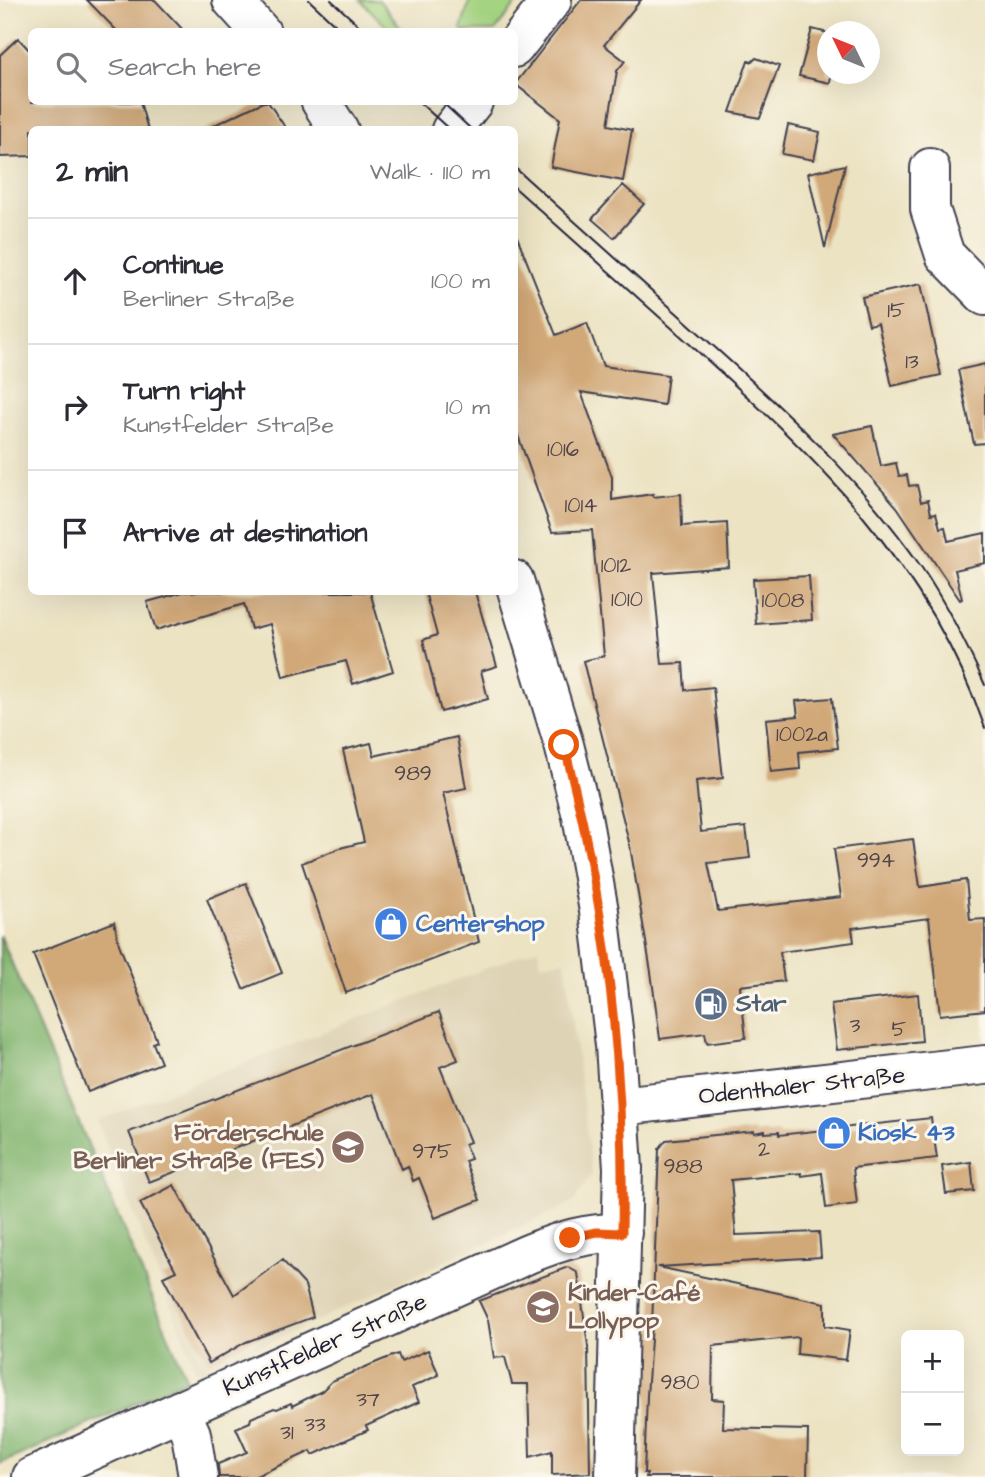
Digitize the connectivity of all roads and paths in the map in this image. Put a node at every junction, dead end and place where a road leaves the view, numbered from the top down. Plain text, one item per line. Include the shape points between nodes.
1 (232, 0) edge
2 (552, 0) edge
3 (257, 28) edge
4 (518, 43) edge
5 (323, 105) edge
6 (470, 105) edge
7 (337, 126) edge
8 (454, 126) edge
9 (930, 168) dead end
10 (985, 296) edge
11 (518, 593) edge
12 (985, 1065) edge
13 (620, 1106) junction
14 (622, 1233) junction
15 (180, 1410) junction
16 (32, 1477) edge
17 (198, 1477) edge
18 (615, 1477) edge

1 - 3 main road
2 - 4 main road
5 - 7 main road
6 - 8 main road
9 - 10 main road via 930,209 945,255
11 - 13 main road via 564,745 587,841
12 - 13 main road, Odenthaler Straße
13 - 14 main road
14 - 15 main road, Kunstfelder Straße via 596,1232 551,1245
14 - 18 main road
15 - 16 main road, Kunstfelder Straße
15 - 17 main road via 191,1434

